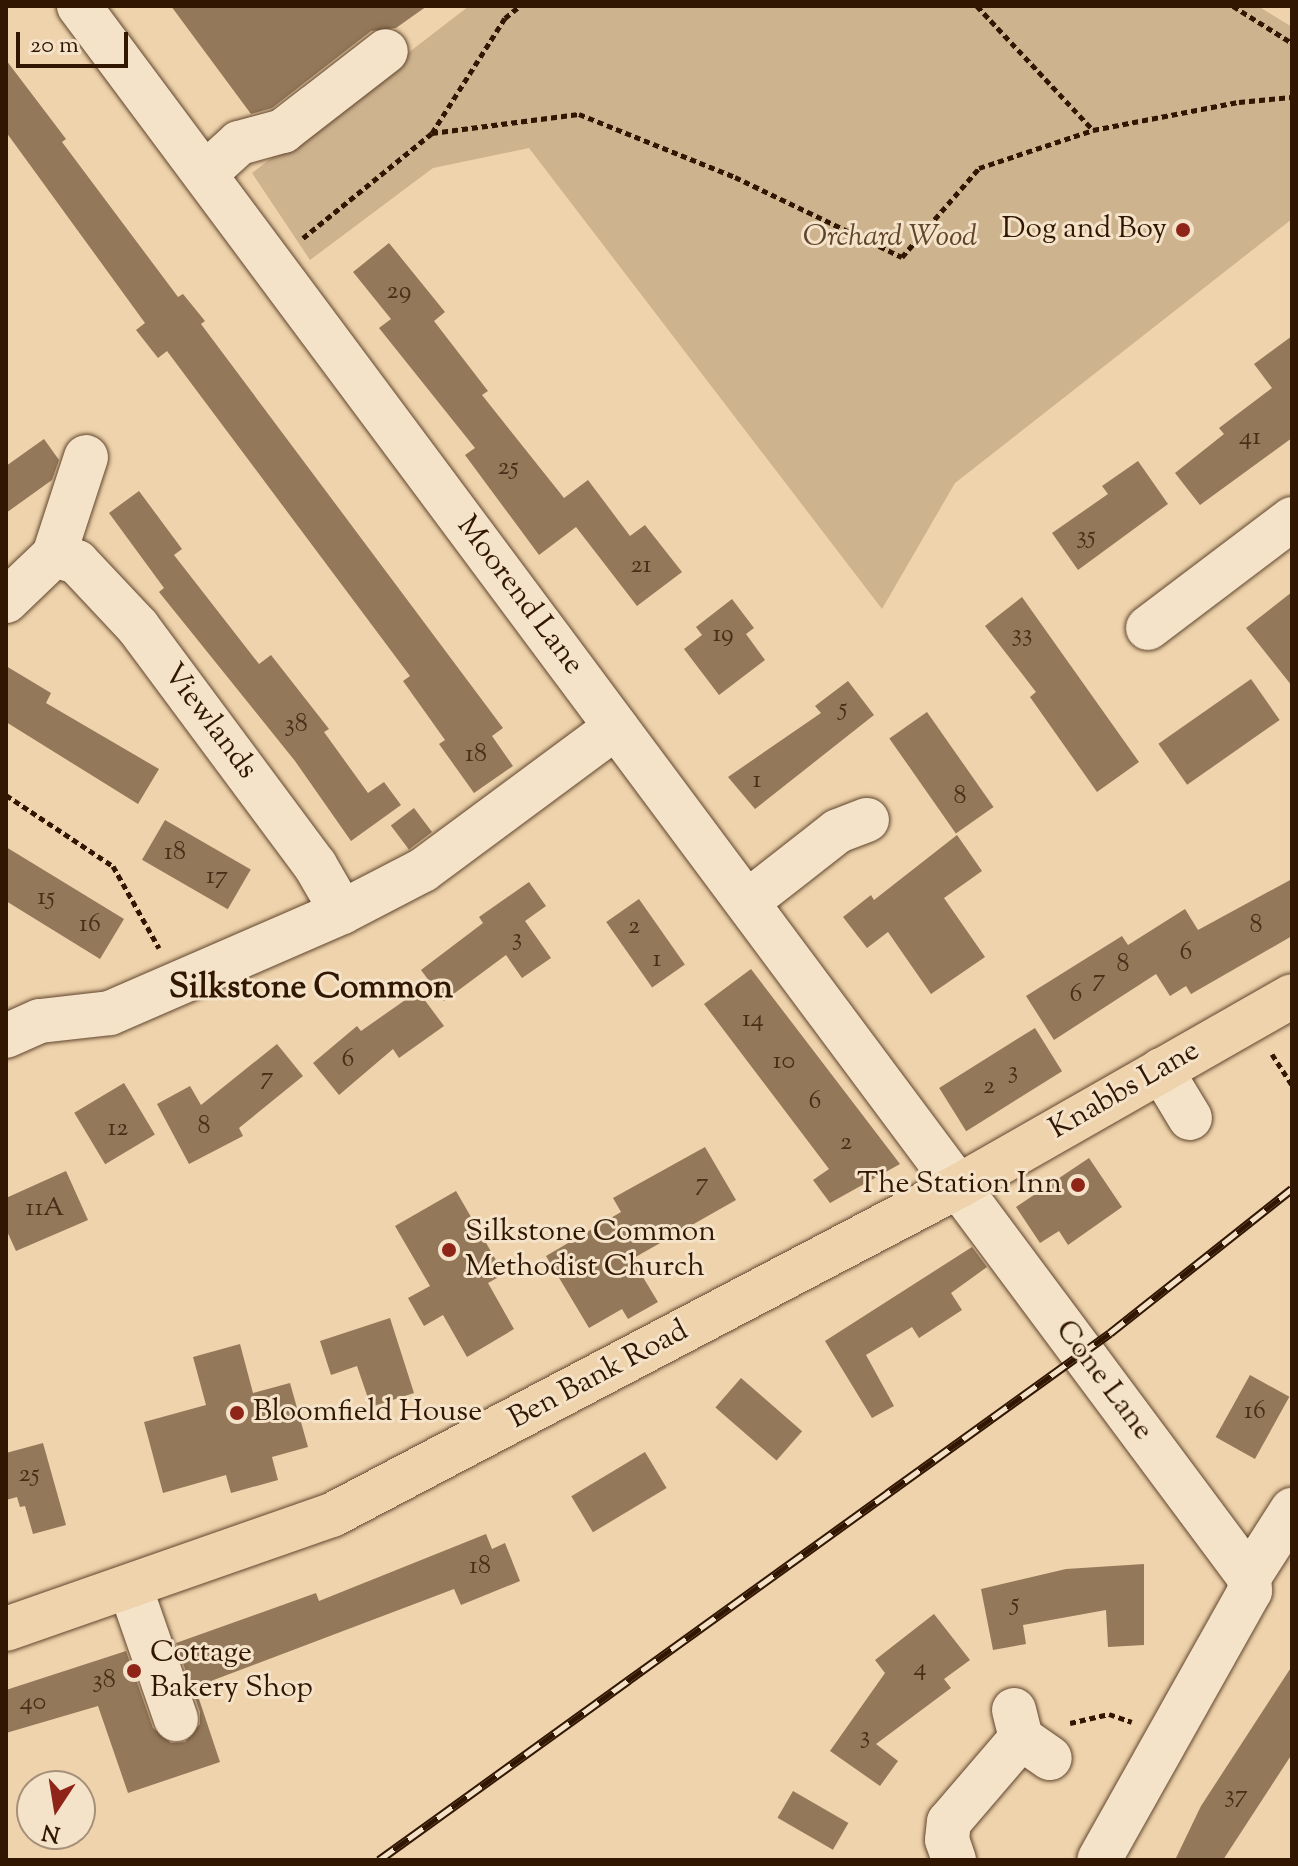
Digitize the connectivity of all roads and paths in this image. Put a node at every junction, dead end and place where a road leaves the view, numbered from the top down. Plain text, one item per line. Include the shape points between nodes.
1 (79, 6) edge
2 (520, 6) edge
3 (977, 6) edge
4 (1233, 6) edge
5 (1292, 43) edge
6 (386, 51) dead end
7 (1292, 97) edge
8 (1093, 130) junction
9 (432, 133) junction
10 (205, 174) junction
11 (268, 259) junction
12 (86, 457) dead end
13 (1292, 519) edge
14 (54, 555) junction
15 (6, 601) edge
16 (1148, 628) dead end
17 (616, 727) junction
18 (6, 795) edge
19 (867, 820) dead end
20 (747, 902) junction
21 (342, 912) junction
22 (179, 984) junction
23 (1292, 996) edge
24 (6, 1036) edge
25 (1161, 1070) junction
26 (1190, 1118) dead end
27 (959, 1186) junction
28 (1292, 1510) edge
29 (1249, 1577) junction
30 (130, 1587) junction
31 (6, 1629) edge
32 (176, 1719) dead end
33 (1031, 1739) joint
34 (1166, 1742) junction
35 (954, 1860) edge
36 (1099, 1860) edge

1 - 10 street, Moorend Lane
2 - 9 path via 505,18
3 - 8 path
4 - 5 path
6 - 10 street via 283,131 239,143
7 - 8 path
8 - 9 path via 979,168 902,257 735,177 579,114
9 - 11 path via 298,242
10 - 11 street, Moorend Lane
11 - 17 street, Moorend Lane
12 - 14 street
13 - 16 street
14 - 15 street
14 - 21 street, Viewlands via 77,562 138,627 315,865
17 - 20 street, Moorend Lane
17 - 21 street via 423,870
18 - 22 path via 113,866
19 - 20 street via 838,831
20 - 27 street, Moorend Lane
21 - 22 street
22 - 24 street via 110,1013 40,1021
23 - 25 main road, Knabbs Lane
25 - 26 street
25 - 27 main road, Knabbs Lane
27 - 29 street, Cone Lane
27 - 30 main road, Ben Bank Road via 332,1515
28 - 29 street
29 - 34 street via 1250,1591
30 - 31 main road, Ben Bank Road
30 - 32 street
33 - 34 path via 1088,1715 1109,1714
33 - 35 street via 949,1822 947,1840
34 - 36 street

